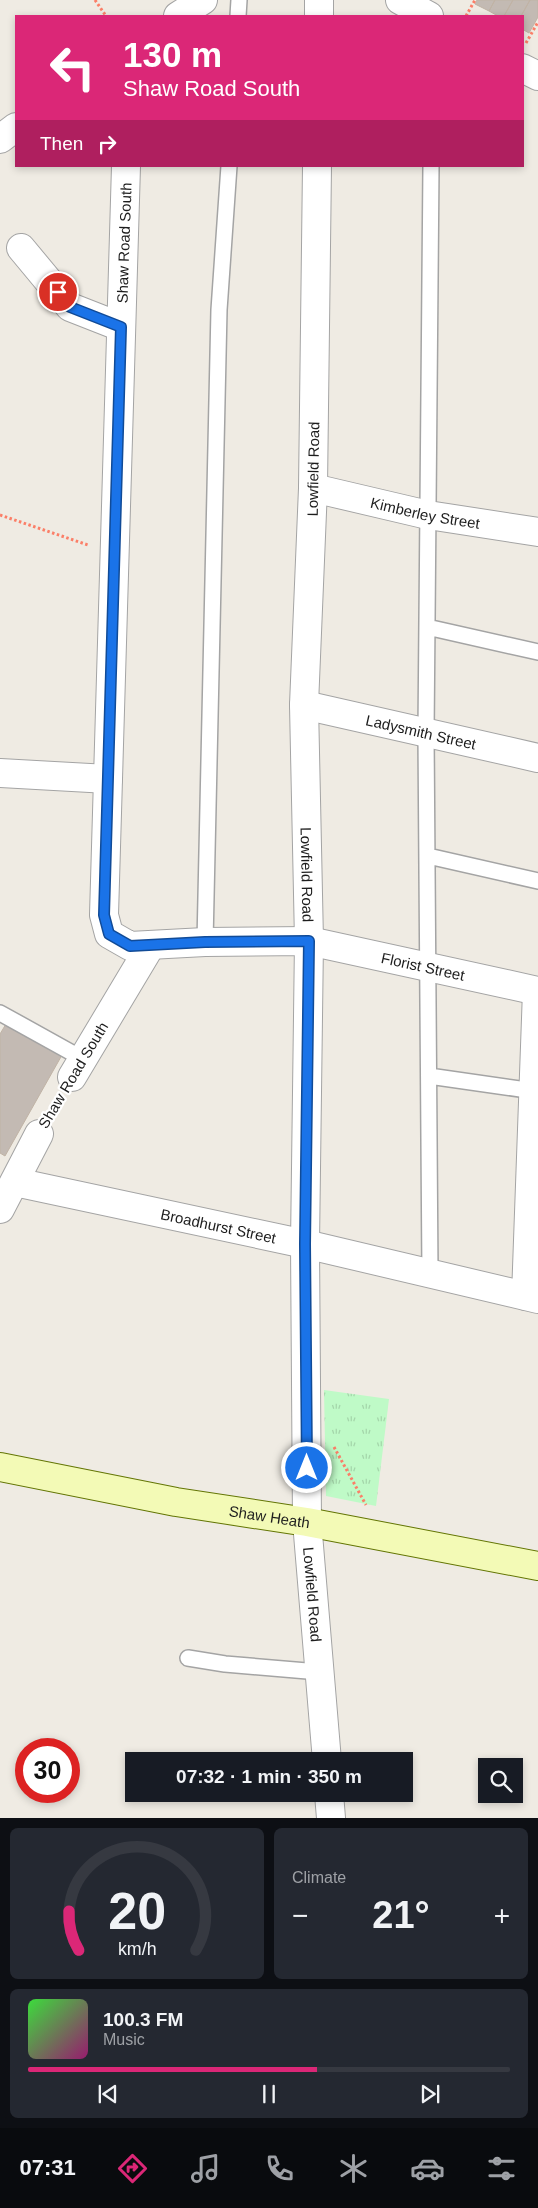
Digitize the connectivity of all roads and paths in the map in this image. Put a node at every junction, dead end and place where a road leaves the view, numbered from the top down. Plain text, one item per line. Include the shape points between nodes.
1 (94, 0) edge
2 (203, 0) edge
3 (239, 0) edge
4 (319, 0) edge
5 (400, 0) edge
6 (475, 0) edge
7 (105, 15) edge
8 (180, 15) edge
9 (238, 15) edge
10 (319, 15) edge
11 (427, 15) edge
12 (467, 15) edge
13 (538, 22) edge
14 (524, 46) edge
15 (524, 69) edge
16 (538, 76) edge
17 (15, 128) edge
18 (0, 139) edge
19 (126, 167) edge
20 (228, 167) edge
21 (317, 167) edge
22 (431, 167) edge
23 (21, 248) dead end
24 (121, 327) junction
25 (313, 488) junction
26 (0, 515) edge
27 (428, 515) junction
28 (538, 532) edge
29 (115, 554) junction
30 (427, 627) junction
31 (538, 652) edge
32 (304, 705) junction
33 (426, 733) junction
34 (538, 758) edge
35 (0, 773) edge
36 (108, 779) junction
37 (428, 856) junction
38 (538, 881) edge
39 (309, 941) junction
40 (205, 942) junction
41 (151, 945) junction
42 (428, 967) junction
43 (538, 991) edge
44 (0, 1013) edge
45 (78, 1068) junction
46 (429, 1076) junction
47 (534, 1091) junction
48 (39, 1134) joint
49 (15, 1182) junction
50 (0, 1209) edge
51 (305, 1244) junction
52 (430, 1274) junction
53 (532, 1298) edge
54 (330, 1440) dead end
55 (0, 1466) edge
56 (307, 1522) junction
57 (383, 1536) junction
58 (538, 1566) edge
59 (188, 1658) dead end
60 (319, 1672) junction
61 (326, 1752) edge
62 (330, 1802) edge
63 (331, 1818) edge

1 - 7 path
2 - 8 street
3 - 9 lane
4 - 10 street
5 - 11 street
6 - 12 path
13 - 14 path
15 - 16 street
17 - 18 street
19 - 24 street, Shaw Road South
20 - 40 lane via 219,310
21 - 25 street, Lowfield Road
22 - 27 lane
23 - 24 street via 70,307
24 - 29 street, Shaw Road South
25 - 27 street, Kimberley Street
25 - 32 street, Lowfield Road
26 - 29 path
27 - 28 street, Kimberley Street
27 - 30 lane
29 - 36 street, Shaw Road South
30 - 31 lane
30 - 33 lane
32 - 33 street, Ladysmith Street
32 - 39 street, Lowfield Road
33 - 34 street, Ladysmith Street
33 - 37 lane
35 - 36 street
36 - 41 street, Shaw Road South via 104,915 109,934 130,946
37 - 38 lane
37 - 42 lane
39 - 40 street, Shaw Road South
39 - 42 street, Florist Street
39 - 51 street, Lowfield Road
40 - 41 street, Shaw Road South
41 - 45 street, Shaw Road South
42 - 43 street, Florist Street
42 - 46 lane
43 - 47 street
44 - 45 lane
45 - 48 path, Shaw Road South
46 - 47 lane
46 - 52 lane
47 - 53 street
48 - 49 street, Shaw Road South
49 - 50 street, Shaw Road South
49 - 51 street, Broadhurst Street
51 - 52 street, Broadhurst Street
51 - 56 street, Lowfield Road
52 - 53 street, Broadhurst Street
54 - 57 path
55 - 56 main road, Shaw Heath via 176,1502
56 - 57 main road, Shaw Heath
56 - 60 street, Lowfield Road
57 - 58 main road, Shaw Heath
59 - 60 lane
60 - 61 street, Lowfield Road
62 - 63 street

